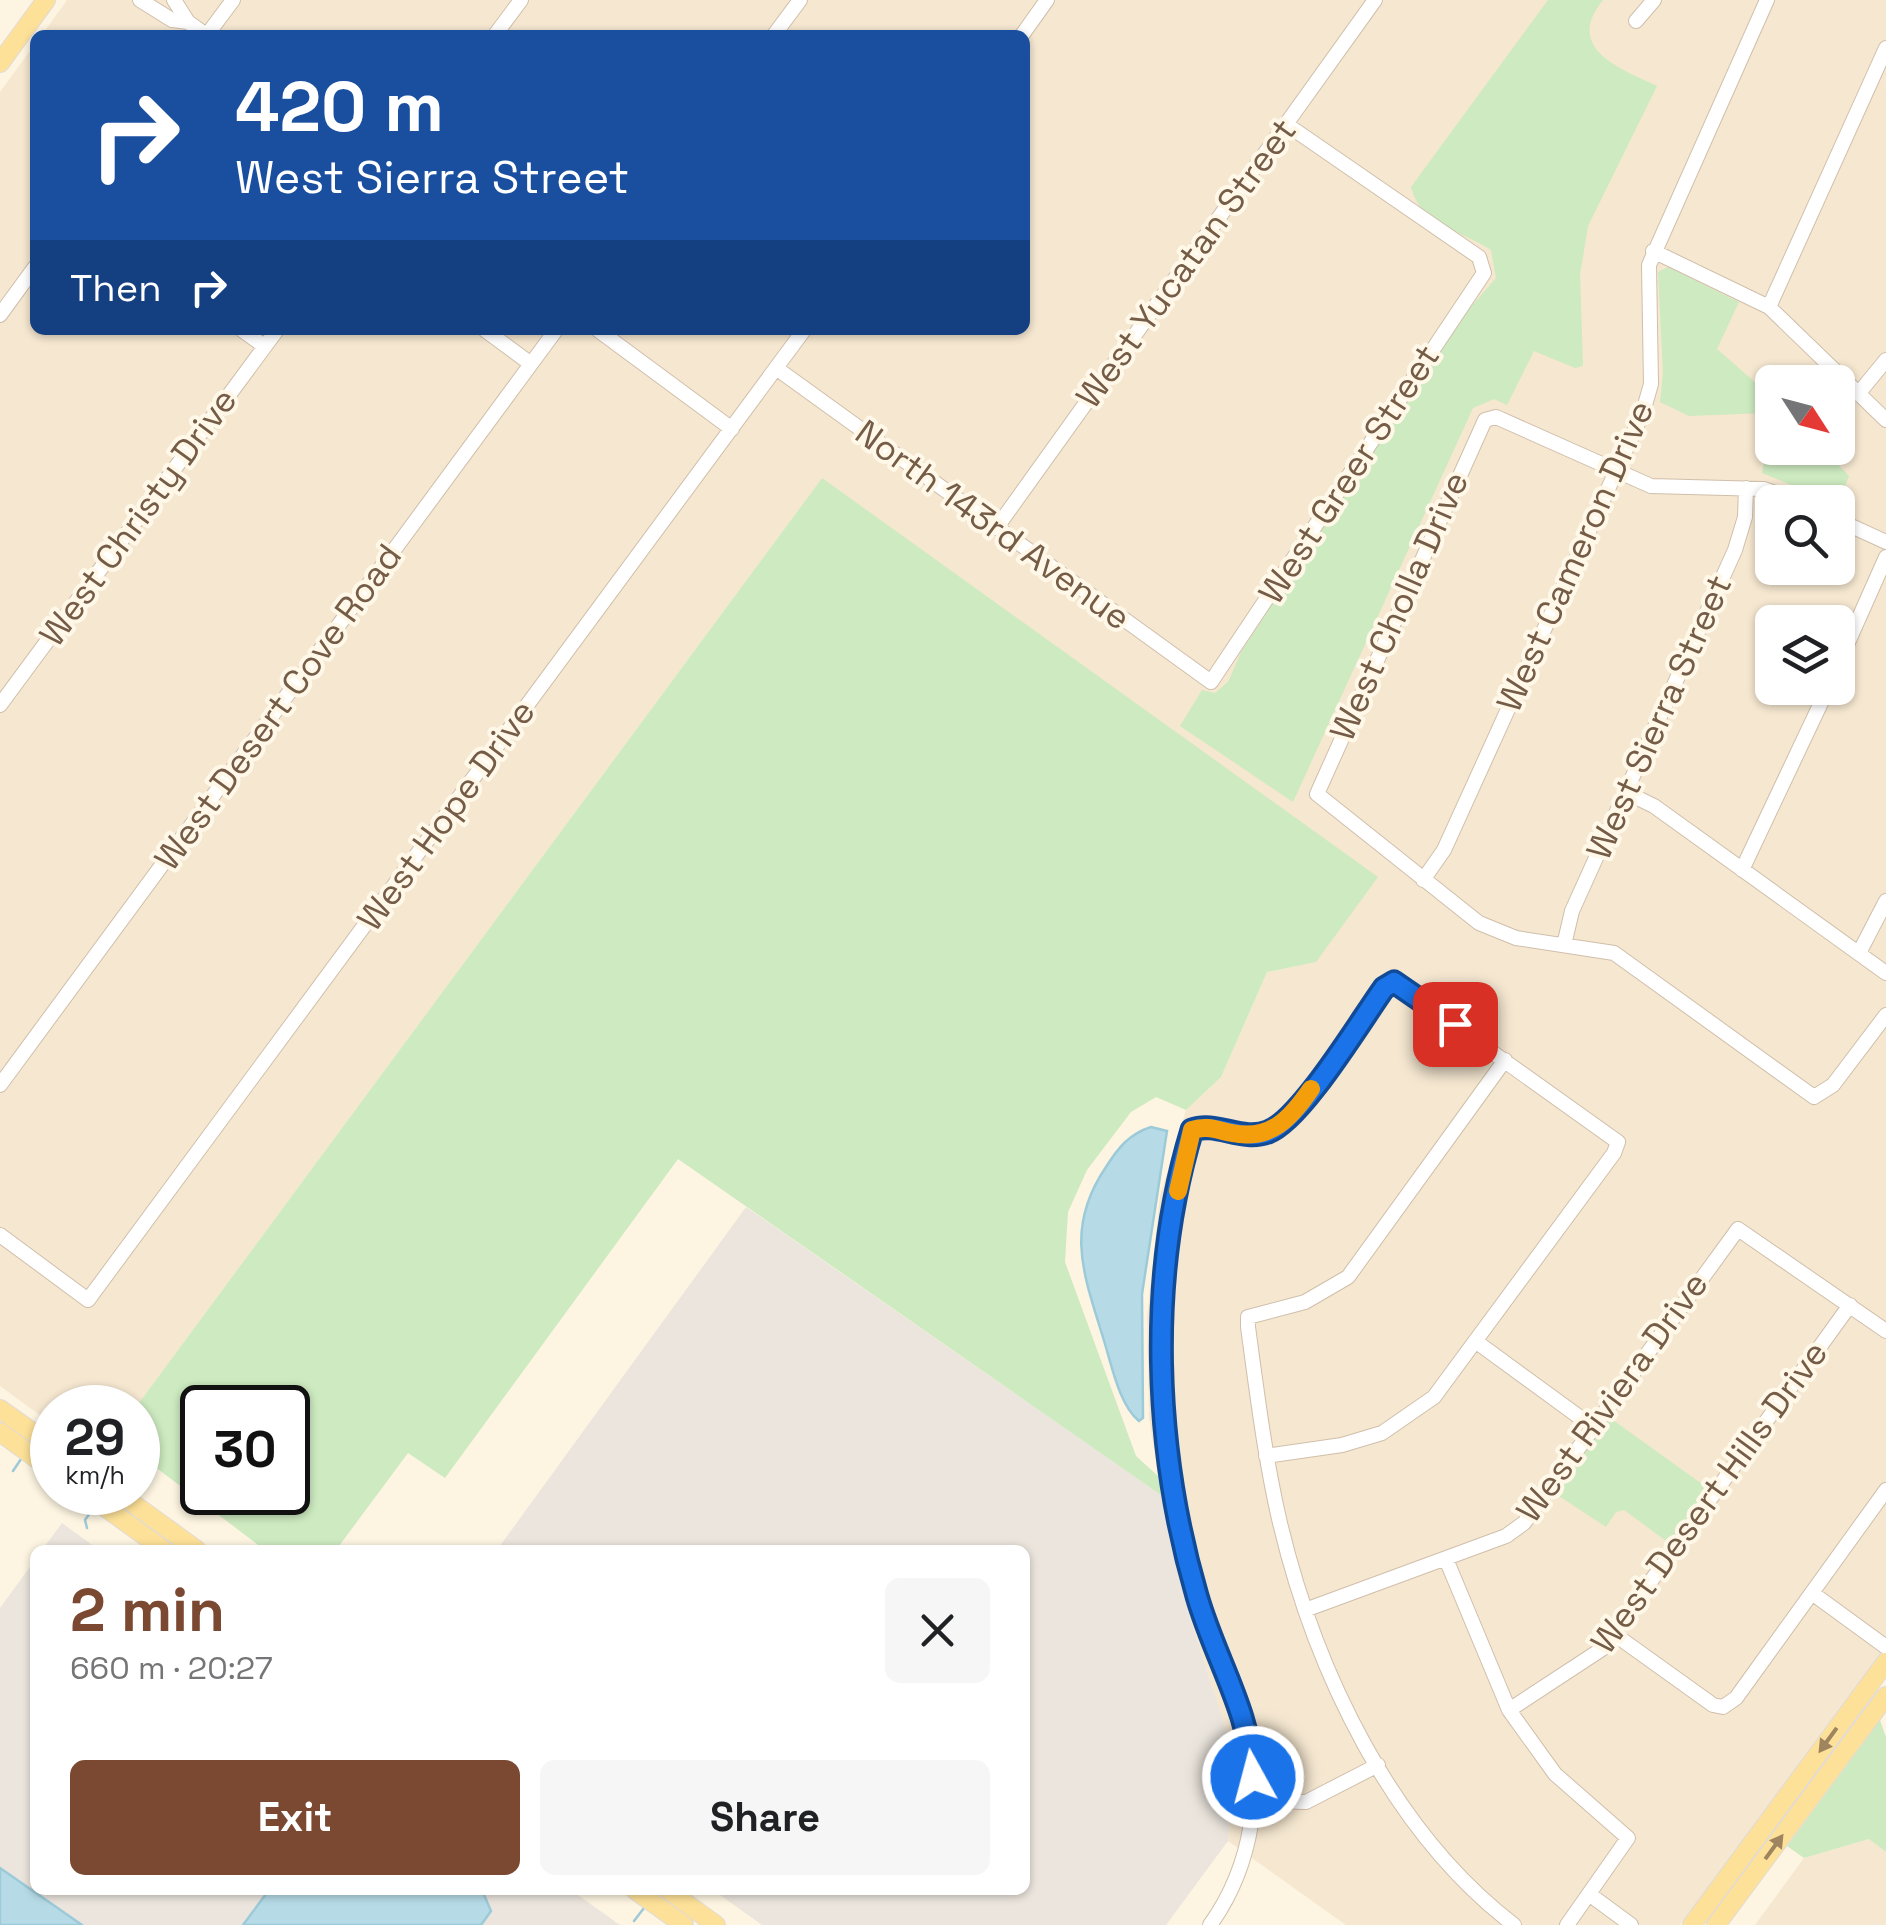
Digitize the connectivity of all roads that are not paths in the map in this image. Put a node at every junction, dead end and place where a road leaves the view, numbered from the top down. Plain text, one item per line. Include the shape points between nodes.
1 (46, 0) edge
2 (140, 0) edge
3 (174, 0) edge
4 (232, 0) edge
5 (520, 0) edge
6 (800, 0) edge
7 (1048, 0) edge
8 (1375, 0) edge
9 (1654, 0) edge
10 (1767, 0) edge
11 (1636, 21) dead end
12 (188, 22) junction
13 (200, 30) edge
14 (211, 30) edge
15 (499, 30) edge
16 (778, 30) edge
17 (1026, 30) edge
18 (1886, 48) edge
19 (0, 63) edge
20 (1286, 124) junction
21 (1653, 251) junction
22 (30, 274) edge
23 (1769, 306) junction
24 (0, 315) edge
25 (249, 335) edge
26 (272, 335) edge
27 (492, 335) edge
28 (552, 335) edge
29 (605, 335) edge
30 (800, 335) edge
31 (264, 346) junction
32 (1886, 360) edge
33 (531, 364) junction
34 (776, 368) junction
35 (1858, 394) junction
36 (1886, 420) edge
37 (732, 429) junction
38 (1616, 471) junction
39 (1746, 488) junction
40 (1755, 489) edge
41 (997, 527) junction
42 (1855, 528) edge
43 (1886, 542) edge
44 (1886, 557) edge
45 (1855, 627) edge
46 (1211, 682) joint
47 (0, 705) edge
48 (1820, 705) edge
49 (1625, 792) junction
50 (1742, 870) junction
51 (1424, 880) junction
52 (1886, 901) edge
53 (1564, 945) junction
54 (1858, 953) junction
55 (1886, 973) edge
56 (1886, 1014) edge
57 (1505, 1060) junction
58 (0, 1085) edge
59 (0, 1235) edge
60 (1850, 1306) junction
61 (1886, 1331) edge
62 (1478, 1344) junction
63 (0, 1408) edge
64 (1593, 1427) junction
65 (30, 1430) edge
66 (0, 1432) edge
67 (30, 1454) edge
68 (1266, 1456) junction
69 (1886, 1490) edge
70 (128, 1515) edge
71 (133, 1515) edge
72 (137, 1515) edge
73 (159, 1545) edge
74 (176, 1545) edge
75 (188, 1545) edge
76 (1446, 1559) junction
77 (1812, 1593) junction
78 (1304, 1610) junction
79 (1614, 1634) junction
80 (1886, 1646) edge
81 (1886, 1662) edge
82 (1886, 1696) edge
83 (1508, 1710) junction
84 (1378, 1765) junction
85 (1252, 1800) junction
86 (1589, 1894) junction
87 (642, 1895) edge
88 (675, 1895) edge
89 (684, 1925) edge
90 (716, 1925) edge
91 (1210, 1925) edge
92 (1514, 1925) edge
93 (1566, 1925) edge
94 (1630, 1925) edge
95 (1692, 1925) edge
96 (1716, 1925) edge

1 - 19 main road
2 - 12 street
3 - 12 street
4 - 14 street
5 - 15 street
6 - 16 street
7 - 17 street
8 - 20 street, West Yucatan Street
9 - 11 street
10 - 21 street, West Cameron Drive
12 - 13 street
18 - 23 street
20 - 41 street, West Yucatan Street
20 - 46 street, West Greer Street via 1479,256 1484,266
21 - 23 street
21 - 38 street, West Cameron Drive via 1646,294 1651,384
22 - 24 street
23 - 35 street
25 - 31 street
26 - 31 street, West Christy Drive
27 - 33 street
28 - 33 street, West Desert Cove Road
29 - 37 street
30 - 34 street, West Hope Drive
31 - 47 street, West Christy Drive
32 - 35 street
33 - 58 street, West Desert Cove Road
34 - 37 street, West Hope Drive
34 - 41 street, North 143rd Avenue
35 - 36 street
37 - 59 street, West Hope Drive via 88,1300
38 - 39 street via 1660,488
38 - 51 street, West Cameron Drive via 1444,850
38 - 51 street, West Cholla Drive via 1496,418 1485,420 1316,794
39 - 40 street
39 - 49 street, West Sierra Street via 1735,550
41 - 46 street, North 143rd Avenue
42 - 43 street
44 - 45 street
48 - 50 street
49 - 50 street
49 - 53 street, West Sierra Street via 1572,911
50 - 54 street
51 - 53 street via 1491,930
52 - 54 street
53 - 56 street via 1614,953 1814,1097 1833,1085
54 - 55 street
57 - 62 street via 1618,1142
57 - 68 street via 1348,1277 1305,1302 1248,1317
57 - 85 street via 1394,982 1282,1124 1261,1134 1192,1130 1166,1272 1166,1428 1198,1601 1252,1747
60 - 61 street
60 - 64 street, West Riviera Drive via 1738,1229
60 - 79 street, West Desert Hills Drive
62 - 64 street
62 - 68 street via 1434,1398 1392,1428 1342,1445
63 - 65 main road
64 - 76 street, West Riviera Drive via 1524,1522
66 - 67 main road
68 - 78 street
69 - 77 street
70 - 73 main road
71 - 74 main road
72 - 75 main road
76 - 78 street, West Riviera Drive
76 - 83 street
77 - 79 street via 1723,1707
77 - 80 street
78 - 84 street
79 - 83 street, West Desert Hills Drive via 1590,1660
81 -> 95 main road
96 -> 82 main road
83 - 86 street via 1555,1774 1628,1838
84 - 85 street via 1306,1802
84 - 92 street via 1442,1856
85 - 91 street via 1242,1864
86 - 93 street
86 - 94 street
87 - 89 main road
88 - 90 main road

